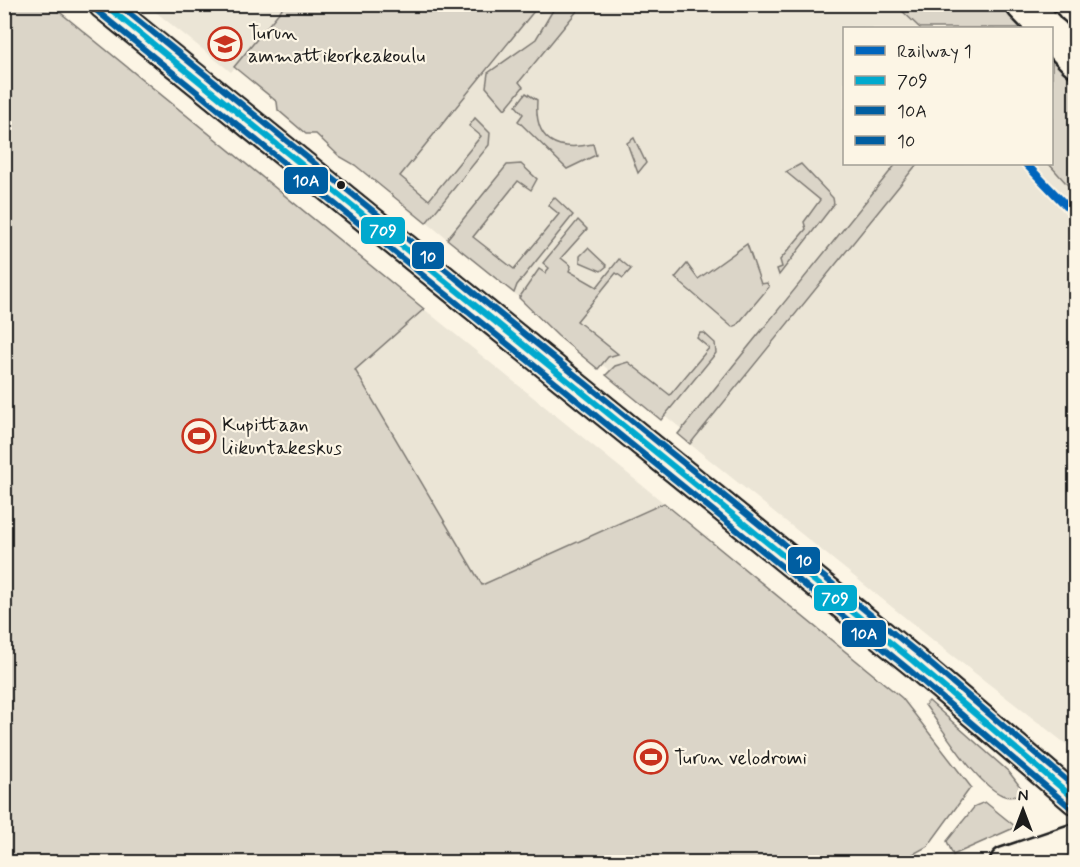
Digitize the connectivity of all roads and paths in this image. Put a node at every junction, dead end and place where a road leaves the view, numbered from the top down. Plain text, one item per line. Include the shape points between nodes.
1 (103, 4) edge
2 (1023, 4) edge
3 (1045, 27) edge
4 (1053, 35) edge
5 (1076, 59) edge
6 (1076, 800) edge
7 (1076, 838) edge
8 (1005, 862) edge

1 - 6 street via 912,661
2 - 3 highway
4 - 5 highway
7 - 8 street

